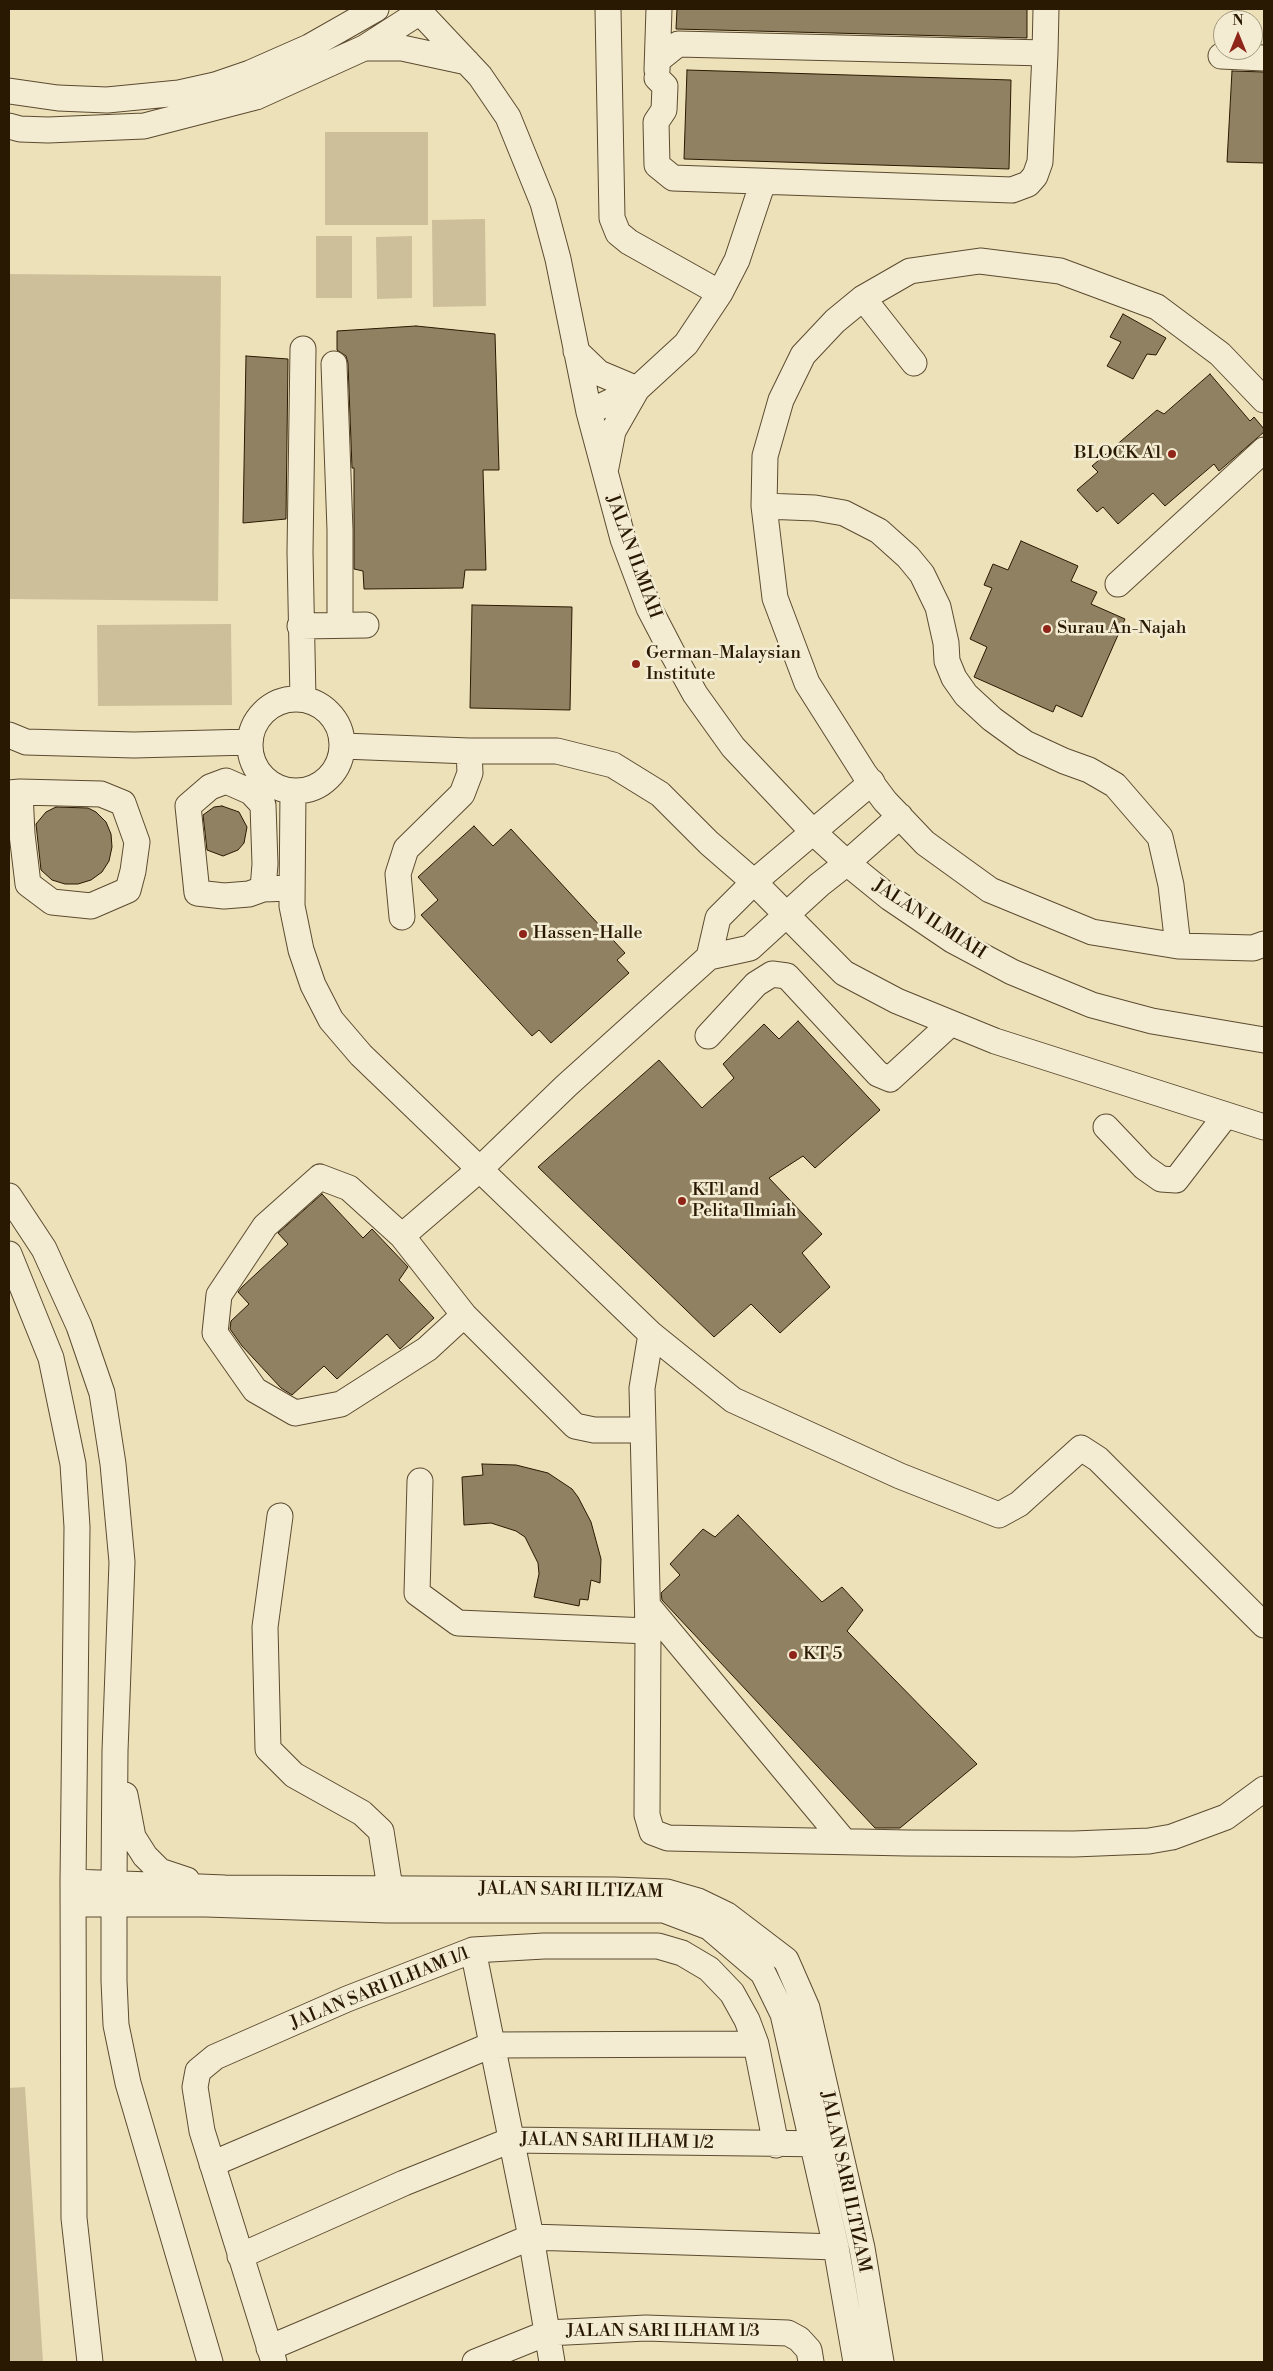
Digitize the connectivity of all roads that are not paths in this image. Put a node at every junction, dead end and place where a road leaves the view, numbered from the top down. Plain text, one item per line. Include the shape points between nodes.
1 (376, 9) edge
2 (608, 9) edge
3 (659, 9) edge
4 (1046, 9) edge
5 (419, 10) edge
6 (364, 48) junction
7 (1045, 52) junction
8 (467, 62) junction
9 (657, 69) junction
10 (9, 91) edge
11 (9, 126) edge
12 (763, 182) junction
13 (720, 293) junction
14 (863, 298) junction
15 (303, 348) dead end
16 (576, 351) junction
17 (914, 363) dead end
18 (334, 364) dead end
19 (637, 389) junction
20 (1264, 400) edge
21 (589, 412) junction
22 (1264, 450) edge
23 (605, 475) junction
24 (764, 506) junction
25 (1118, 584) dead end
26 (340, 625) junction
27 (366, 625) dead end
28 (300, 626) junction
29 (303, 699) junction
30 (9, 735) edge
31 (250, 742) junction
32 (343, 746) junction
33 (469, 751) junction
34 (872, 782) junction
35 (293, 791) junction
36 (14, 793) edge
37 (900, 816) junction
38 (813, 832) junction
39 (847, 863) junction
40 (754, 882) junction
41 (19, 884) edge
42 (263, 888) junction
43 (292, 888) junction
44 (787, 915) junction
45 (402, 917) dead end
46 (1264, 944) edge
47 (1178, 946) junction
48 (709, 957) junction
49 (950, 1024) junction
50 (708, 1036) dead end
51 (1264, 1040) edge
52 (1226, 1115) junction
53 (1106, 1127) dead end
54 (1264, 1127) edge
55 (480, 1169) junction
56 (9, 1196) edge
57 (402, 1236) junction
58 (9, 1254) edge
59 (464, 1314) junction
60 (651, 1334) junction
61 (643, 1430) junction
62 (420, 1481) dead end
63 (280, 1516) dead end
64 (648, 1606) junction
65 (1264, 1624) edge
66 (648, 1631) junction
67 (115, 1751) junction
68 (1264, 1790) edge
69 (844, 1840) junction
70 (226, 1888) junction
71 (390, 1888) junction
72 (73, 1893) junction
73 (114, 1893) junction
74 (206, 1904) junction
75 (114, 1939) junction
76 (473, 1950) junction
77 (756, 2044) junction
78 (491, 2045) junction
79 (511, 2140) junction
80 (813, 2144) junction
81 (838, 2144) junction
82 (776, 2145) junction
83 (212, 2164) junction
84 (531, 2237) junction
85 (836, 2247) junction
86 (240, 2256) junction
87 (547, 2333) junction
88 (271, 2355) edge
89 (90, 2362) edge
90 (210, 2362) edge
91 (475, 2362) edge
92 (552, 2362) edge
93 (811, 2362) edge
94 (856, 2362) edge
95 (880, 2362) edge

1 - 10 street via 309,47 206,88 153,97 107,100
2 - 13 street via 612,218 618,233 629,242
3 - 9 street
4 - 7 street
5 - 6 street
5 - 8 street, JALAN ILMIAH
6 - 8 street via 402,48
6 - 11 street via 256,97 154,124 78,130
7 - 9 street via 678,44
7 - 12 street via 1040,162 1036,176 1028,184 1012,190
8 - 16 street, JALAN ILMIAH via 508,117 539,190 558,259
9 - 12 street via 665,86 664,110 656,122 657,165 673,178
12 - 13 street via 736,260
13 - 19 street via 686,344
14 - 17 street
14 - 20 street via 910,271 980,261 1060,271 1157,307 1220,354
14 - 24 street via 834,320 803,355 786,391 765,456
15 - 28 street
16 - 19 street via 599,373
16 - 21 street, JALAN ILMIAH
18 - 26 street
19 - 21 street
19 - 23 street via 613,430
21 - 23 street, JALAN ILMIAH
22 - 25 street
23 - 38 street, JALAN ILMIAH via 623,539 650,608 694,694 733,747
24 - 34 street via 775,598 807,683
24 - 47 street via 844,513 879,531 908,557 922,574 938,607 947,661 966,695 1025,743 1089,770 1115,786 1160,838 1171,885
26 - 27 street
26 - 28 street
28 - 29 street
29 - 31 street via 287,699 273,704 253,727
29 - 32 street via 319,704 332,715 341,729
30 - 31 street via 26,742 125,745
31 - 35 street via 251,756 266,780
32 - 33 street
32 - 35 street via 333,774 322,784 308,790
33 - 40 street via 558,750 613,765 660,794
33 - 45 street via 470,773 462,794 406,849 398,874
34 - 37 street
34 - 38 street
35 - 43 street
36 - 41 street via 22,834
36 - 41 street via 101,794 123,803 137,842 128,890 91,906 52,902
37 - 39 street
37 - 47 street via 925,843 990,890 1092,932
38 - 39 street, JALAN ILMIAH
38 - 40 street
39 - 44 street
39 - 51 street, JALAN ILMIAH via 890,898 952,940 1012,972 1092,1005 1152,1020
40 - 44 street
40 - 48 street via 718,918
42 - 42 street via 249,894 197,894 188,806 210,787 226,782 251,792 262,805 266,864
42 - 43 street
43 - 55 street via 292,906 301,950 313,985 331,1020 361,1055
44 - 48 street via 750,948
44 - 49 street via 844,974
46 - 47 street via 1253,948
48 - 55 street
49 - 50 street via 890,1079 878,1074 787,976 772,974 756,984
49 - 52 street
52 - 53 street via 1176,1180 1161,1179 1144,1167
52 - 54 street
55 - 57 street
55 - 60 street
56 - 67 street via 44,1249 80,1326 102,1393 113,1464 122,1562
57 - 59 street
57 - 59 street via 349,1188 320,1177 264,1226 220,1295 214,1333 255,1390 295,1413 341,1404 427,1349
58 - 72 street via 51,1358 72,1464 78,1527
59 - 61 street via 575,1426 594,1430
60 - 61 street via 642,1388
60 - 65 street via 733,1400 900,1476 999,1515 1019,1504 1081,1448 1098,1459
61 - 64 street
62 - 66 street via 418,1593 458,1623
63 - 71 street via 266,1627 268,1749 294,1774 362,1813 381,1831
64 - 66 street
64 - 69 street
66 - 69 street via 647,1815 652,1832 668,1838
67 - 70 street via 133,1837 145,1856 160,1871
67 - 73 street
68 - 69 street via 1226,1817 1172,1837 1149,1841 1064,1844
70 - 71 street, JALAN SARI ILTIZAM
70 - 73 street, JALAN SARI ILTIZAM
71 - 81 street, JALAN SARI ILTIZAM via 667,1892 698,1901 727,1915 786,1960 807,2008
72 - 73 street, JALAN SARI ILTIZAM
72 - 89 street via 74,2218
73 - 74 street, JALAN SARI ILTIZAM
73 - 75 street
74 - 75 street via 150,1910 120,1927
74 - 80 street, JALAN SARI ILTIZAM via 387,1910 664,1910 709,1927 763,1973 783,2014
75 - 90 street via 116,2025 128,2083
76 - 77 street, JALAN SARI ILHAM 1/1 via 658,1946 682,1953 709,1969 732,1993 748,2020
76 - 78 street
76 - 83 street, JALAN SARI ILHAM 1/1 via 347,1999 215,2057 198,2071 195,2087 202,2131
77 - 78 street
77 - 82 street, JALAN SARI ILHAM 1/1
78 - 79 street
78 - 83 street
79 - 82 street, JALAN SARI ILHAM 1/2
79 - 84 street
79 - 86 street, JALAN SARI ILHAM 1/2 via 404,2183
80 - 81 street, JALAN SARI ILHAM 1/2
80 - 82 street, JALAN SARI ILHAM 1/2
80 - 85 street, JALAN SARI ILTIZAM
81 - 95 street, JALAN SARI ILTIZAM via 862,2248
83 - 86 street, JALAN SARI ILHAM 1/1
84 - 85 street
84 - 87 street
84 - 88 street
85 - 94 street, JALAN SARI ILTIZAM
86 - 88 street, JALAN SARI ILHAM 1/1
87 - 91 street, JALAN SARI ILHAM 1/3
87 - 92 street
87 - 93 street, JALAN SARI ILHAM 1/3 via 646,2328 788,2333 809,2350

